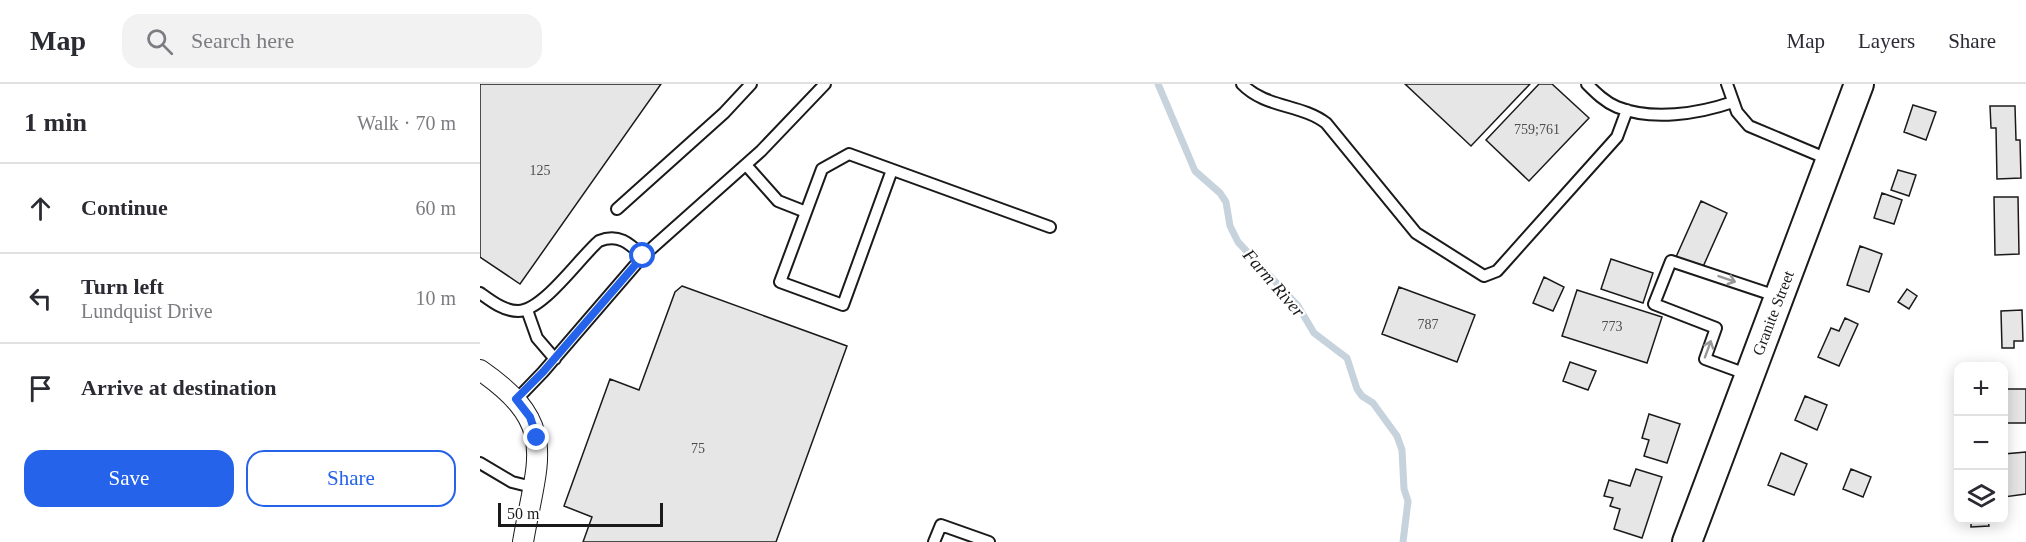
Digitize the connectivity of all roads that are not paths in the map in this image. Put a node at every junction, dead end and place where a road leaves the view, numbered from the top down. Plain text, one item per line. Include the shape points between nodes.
1 (751, 84) edge
2 (824, 84) edge
3 (1242, 84) edge
4 (1587, 84) edge
5 (1726, 84) edge
6 (1859, 84) edge
7 (1733, 102) junction
8 (1627, 110) junction
9 (1831, 160) junction
10 (746, 165) junction
11 (892, 170) junction
12 (617, 209) dead end
13 (806, 212) junction
14 (1050, 227) dead end
15 (643, 256) junction
16 (480, 293) edge
17 (1779, 297) junction
18 (527, 310) junction
19 (555, 359) junction
20 (480, 370) edge
21 (1749, 375) junction
22 (516, 399) junction
23 (480, 463) edge
24 (532, 487) junction
25 (523, 542) edge
26 (934, 542) edge
27 (989, 542) edge
28 (1687, 542) edge

1 - 12 lane
2 - 10 lane
3 - 8 lane via 1275,104 1316,115 1416,232 1484,276 1497,271 1617,137
4 - 8 lane via 1608,102
5 - 7 lane
6 - 9 main road, Granite Street
7 - 8 lane via 1687,113
7 - 9 lane via 1749,126
9 - 17 main road, Granite Street
10 - 13 lane via 778,201
10 - 15 lane
11 - 13 lane via 849,154 822,169
11 - 13 lane via 843,304 780,282
11 - 14 lane
15 - 18 lane via 622,239 607,237
15 - 19 lane
16 - 18 lane via 510,310
17 - 21 main road, Granite Street
21 -> 17 lane via 1705,359 1716,328 1654,304 1671,261
18 - 19 lane via 537,338
19 - 22 lane
20 - 22 street
21 - 28 main road, Granite Street
22 - 24 street via 530,417 537,438
23 - 24 lane via 503,478
24 - 25 street
26 - 27 lane via 941,525

